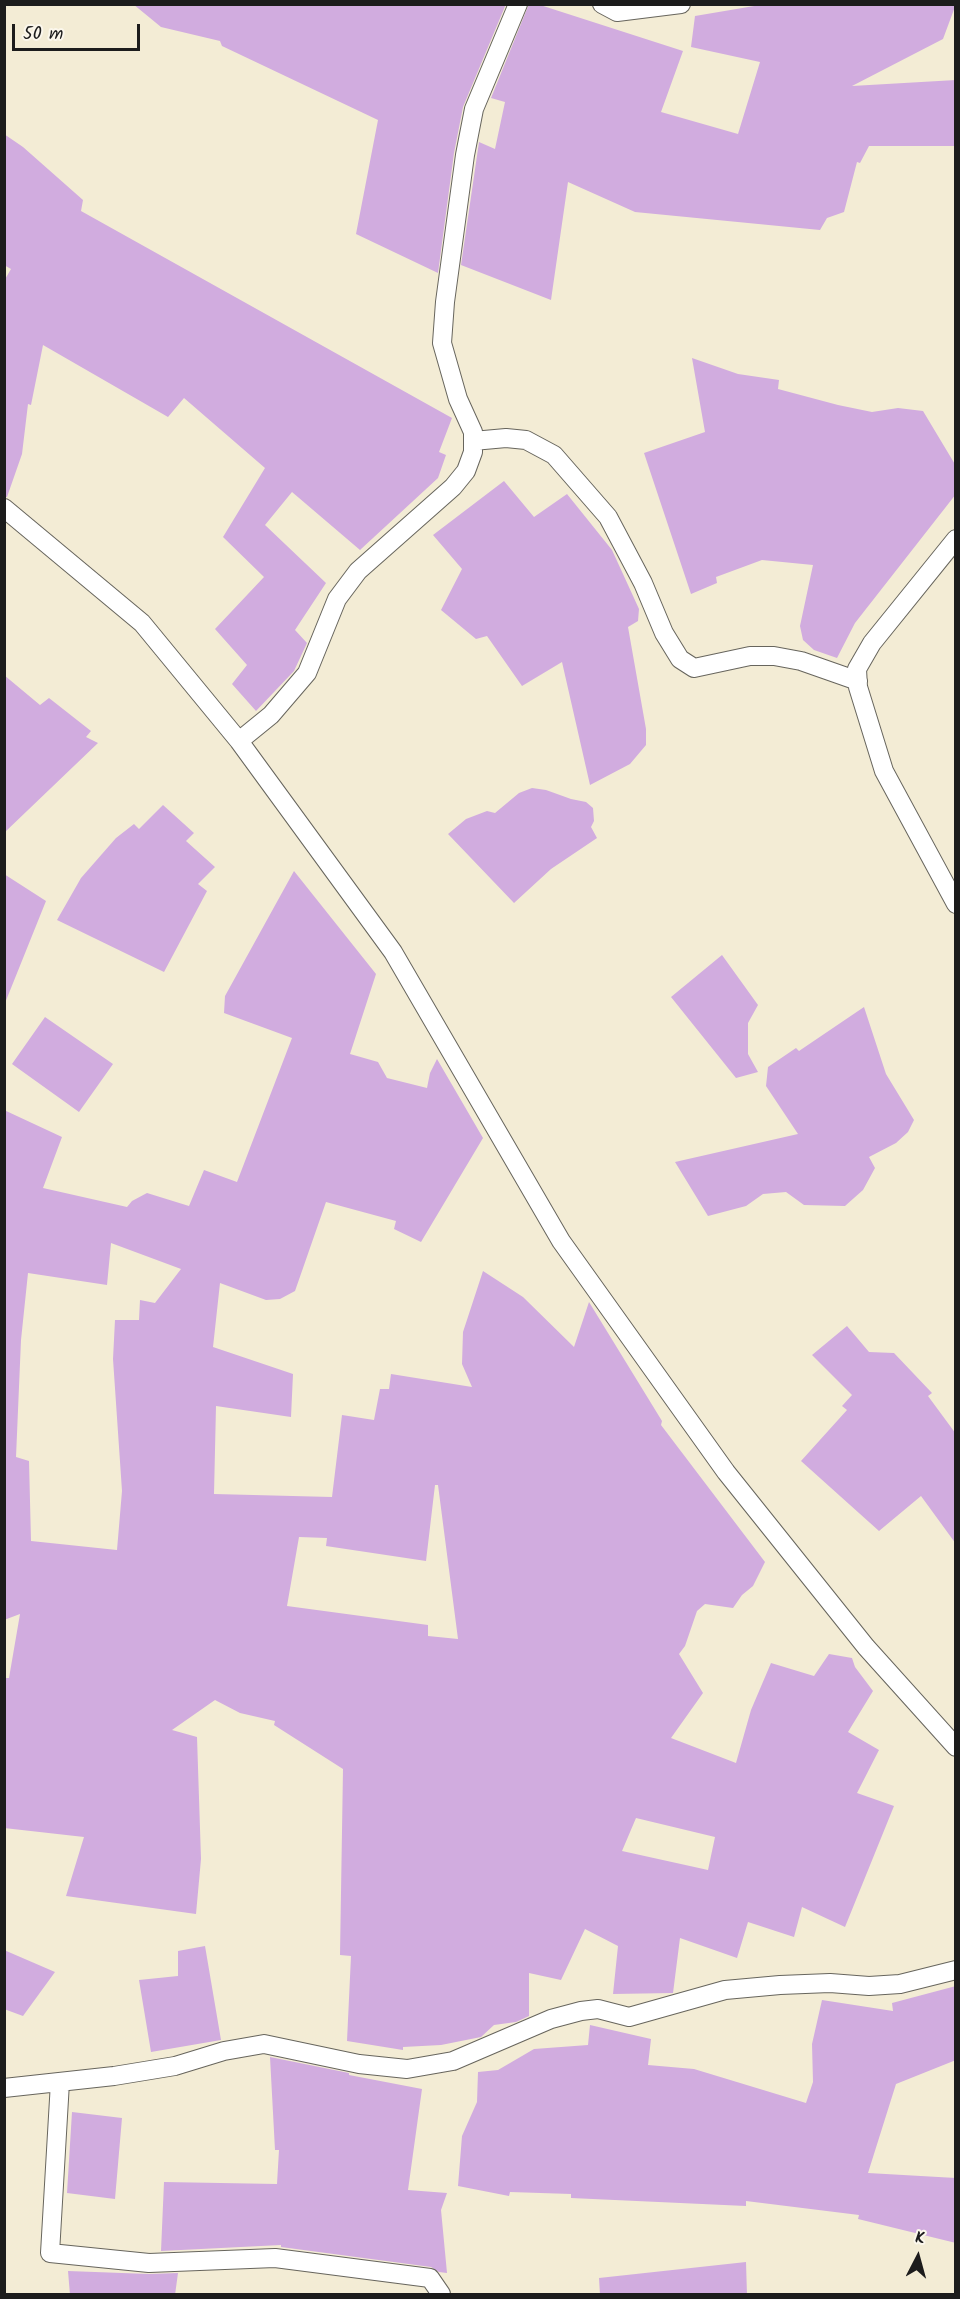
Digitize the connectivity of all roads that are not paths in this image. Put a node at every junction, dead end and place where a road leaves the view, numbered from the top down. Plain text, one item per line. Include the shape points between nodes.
1 (518, 4) edge
2 (602, 4) edge
3 (681, 4) edge
4 (473, 441) junction
5 (4, 508) edge
6 (956, 539) edge
7 (858, 681) junction
8 (239, 741) junction
9 (956, 904) edge
10 (956, 1747) edge
11 (956, 1971) edge
12 (60, 2082) junction
13 (4, 2088) edge
14 (441, 2295) edge

1 - 4 street via 474,109 445,302 442,343
2 - 3 street via 617,12
4 - 7 street via 526,440 554,455 608,516 664,633 680,659 694,668 750,656 774,656
4 - 8 street via 466,471 358,571 337,599 307,673 271,715
5 - 8 street via 142,623
6 - 7 street via 872,643 857,669
7 - 9 street via 884,771
8 - 10 street via 393,952 574,1261 726,1472 866,1647
11 - 12 street via 868,1986 780,1984 725,1990 629,2017 598,2008 580,2011 551,2019 453,2061 406,2069 359,2064 264,2044 175,2066
12 - 13 street
12 - 14 street via 50,2253 149,2263 275,2258 430,2278

